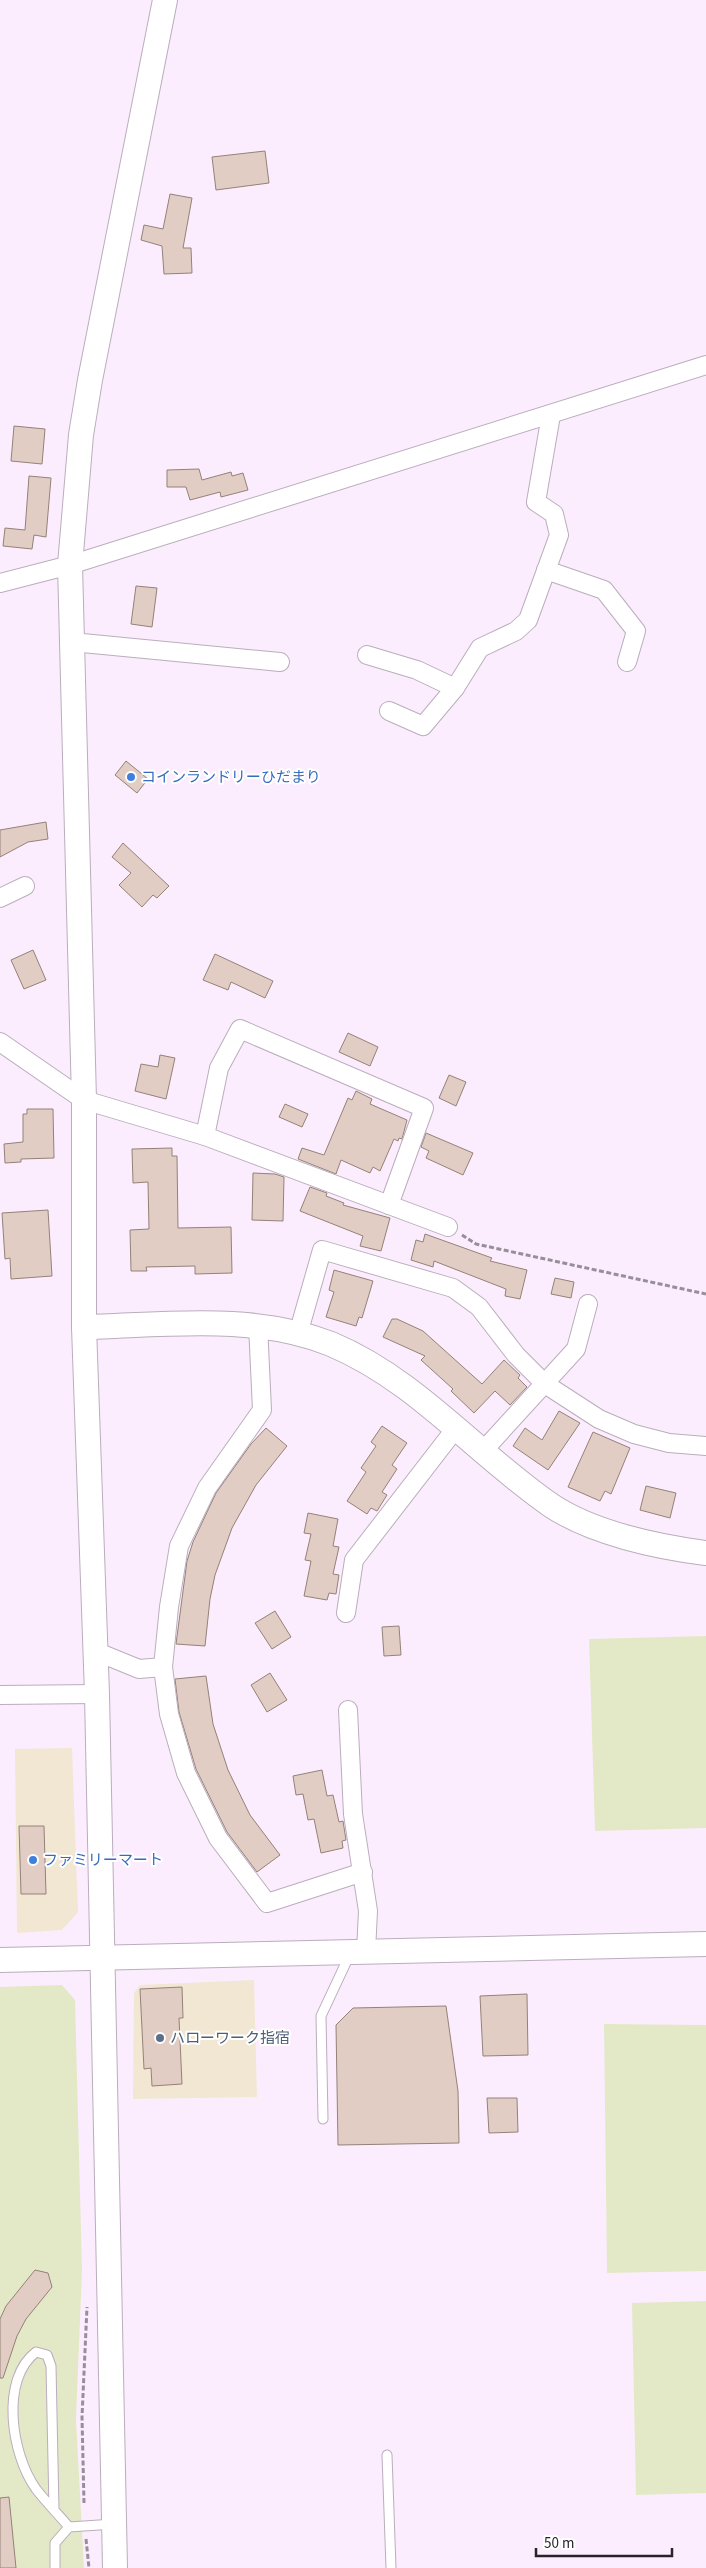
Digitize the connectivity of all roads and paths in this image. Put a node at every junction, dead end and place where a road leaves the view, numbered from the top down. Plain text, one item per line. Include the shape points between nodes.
1 (165, 0) edge
2 (706, 365) edge
3 (551, 415) junction
4 (70, 565) junction
5 (546, 570) junction
6 (0, 583) edge
7 (72, 642) junction
8 (367, 655) dead end
9 (280, 662) dead end
10 (627, 662) dead end
11 (455, 688) junction
12 (389, 711) dead end
13 (26, 886) dead end
14 (0, 898) edge
15 (0, 1042) edge
16 (84, 1100) junction
17 (206, 1136) junction
18 (389, 1205) junction
19 (448, 1227) joint
20 (706, 1294) edge
21 (588, 1304) dead end
22 (258, 1326) junction
23 (84, 1327) junction
24 (298, 1334) junction
25 (545, 1384) junction
26 (456, 1428) junction
27 (706, 1446) edge
28 (482, 1452) junction
29 (706, 1553) edge
30 (346, 1613) dead end
31 (95, 1650) junction
32 (163, 1667) junction
33 (97, 1694) junction
34 (0, 1695) edge
35 (348, 1710) dead end
36 (363, 1872) junction
37 (706, 1944) edge
38 (359, 1951) junction
39 (101, 1957) junction
40 (0, 1960) edge
41 (323, 2119) dead end
42 (87, 2300) dead end
43 (387, 2455) dead end
44 (84, 2504) dead end
45 (54, 2510) junction
46 (114, 2524) junction
47 (69, 2527) junction
48 (86, 2538) dead end
49 (55, 2568) edge
50 (88, 2568) edge
51 (115, 2568) edge
52 (391, 2568) edge

1 - 4 street via 90,380 81,435
2 - 3 street
3 - 4 street
3 - 5 street via 536,502 554,514 559,535
4 - 6 street
4 - 7 street
5 - 10 street via 604,590 636,631
5 - 11 street via 528,620 516,631 480,648
7 - 9 street
7 - 16 street
8 - 11 street via 417,670
11 - 12 street via 423,726
13 - 14 street
15 - 16 street
16 - 17 street
16 - 23 street
17 - 18 street
17 - 18 street via 219,1068 240,1029 424,1108
18 - 19 street
19 - 20 path via 476,1244
21 - 25 street via 576,1349
22 - 23 street
22 - 24 street
22 - 32 street via 262,1410 207,1488 180,1546
23 - 31 street
24 - 25 street via 322,1250 453,1288 479,1307 516,1355
24 - 26 street via 362,1359 400,1383
25 - 27 street via 599,1419 634,1434 670,1443
25 - 28 street
26 - 28 street
26 - 30 street via 354,1560
28 - 29 street via 554,1507 595,1526 670,1549
31 - 32 street via 139,1669
31 - 33 street
32 - 36 street via 169,1714 186,1773 218,1838 267,1903
33 - 34 street
33 - 39 street
35 - 36 street via 353,1814
36 - 38 street via 368,1911
37 - 38 street
38 - 39 street
38 - 41 lane via 321,2016
39 - 40 street
39 - 46 street
42 - 44 path via 82,2417
43 - 52 lane
45 - 45 lane via 23,2466 12,2428 11,2385 26,2358 36,2352 47,2355 51,2366
45 - 47 lane
46 - 47 lane
46 - 51 street
47 - 49 lane via 55,2543
48 - 50 path

